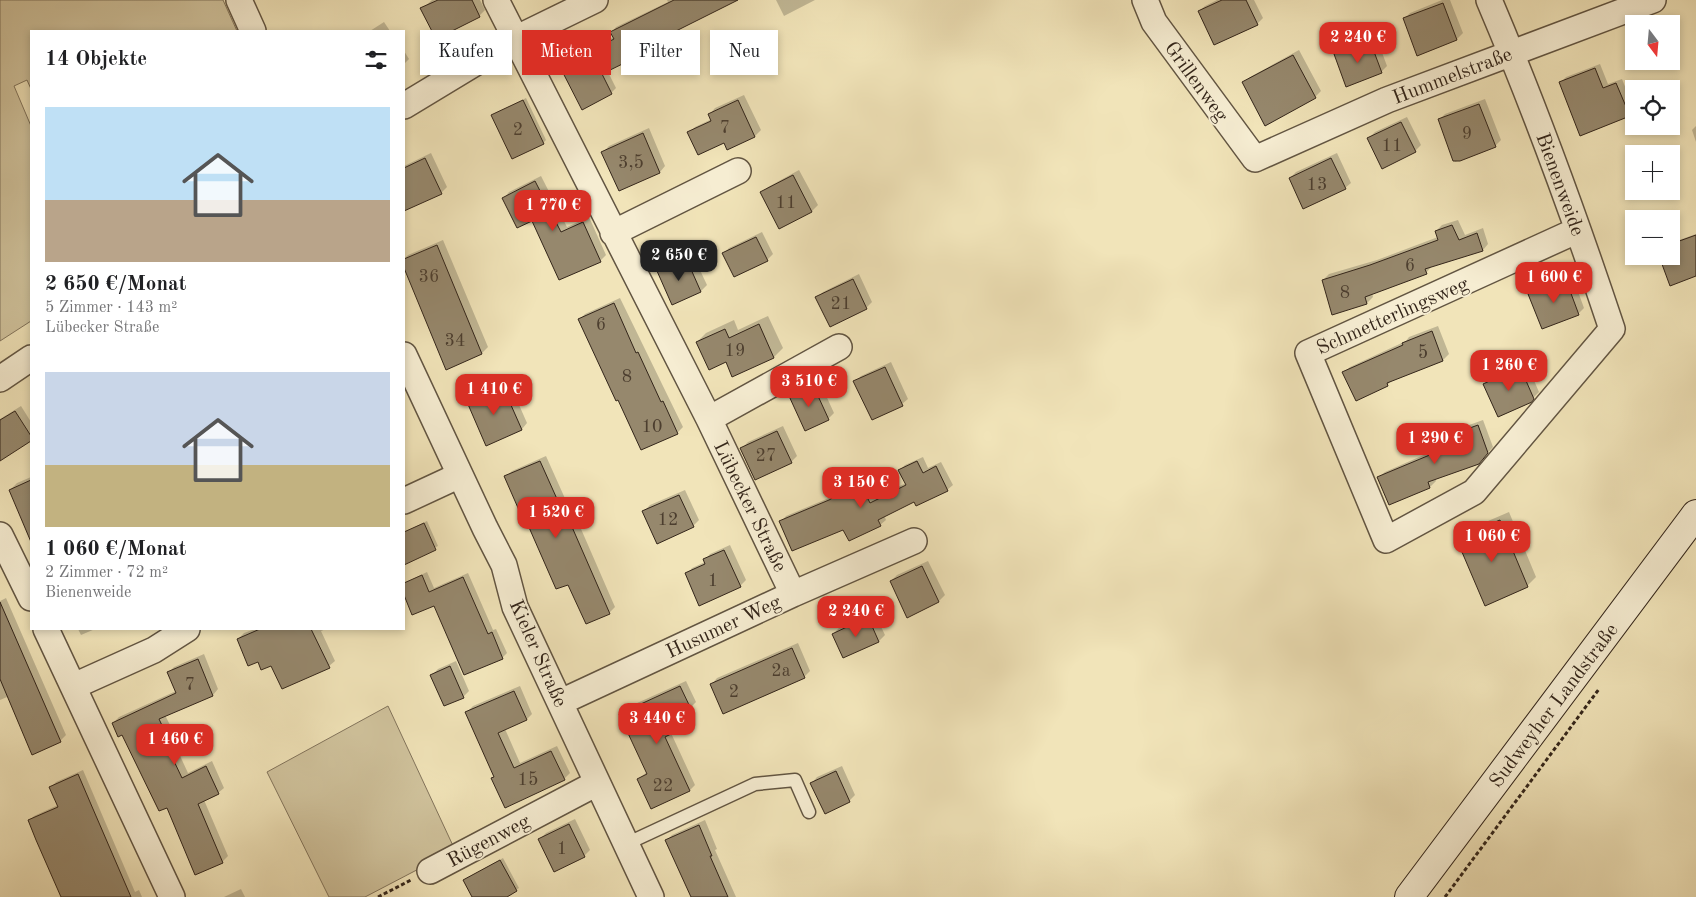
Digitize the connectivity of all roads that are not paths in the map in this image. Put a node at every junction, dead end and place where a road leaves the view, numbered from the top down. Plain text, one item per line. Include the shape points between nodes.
1 (239, 0) edge
2 (496, 0) edge
3 (595, 0) edge
4 (1145, 0) edge
5 (1489, 0) edge
6 (1653, 0) edge
7 (253, 30) edge
8 (515, 38) junction
9 (1512, 52) junction
10 (405, 105) edge
11 (1255, 159) joint
12 (738, 171) dead end
13 (1578, 230) junction
14 (613, 233) junction
15 (839, 347) dead end
16 (405, 357) edge
17 (30, 359) edge
18 (0, 379) edge
19 (709, 419) junction
20 (460, 475) junction
21 (405, 501) edge
22 (1696, 514) edge
23 (0, 534) edge
24 (1386, 540) joint
25 (914, 541) dead end
26 (793, 594) junction
27 (30, 596) edge
28 (46, 630) edge
29 (185, 630) edge
30 (74, 686) junction
31 (561, 702) junction
32 (597, 783) junction
33 (809, 812) dead end
34 (626, 844) junction
35 (430, 871) road end
36 (172, 897) edge
37 (651, 897) edge
38 (1409, 897) edge

1 - 7 street
2 - 8 street, Lübecker Straße
3 - 8 street
4 - 11 street, Grillenweg via 1154,22
5 - 9 street, Bienenweide
6 - 9 street, Hummelstraße
8 - 10 street
8 - 14 street, Lübecker Straße
9 - 11 street, Hummelstraße via 1387,100
9 - 13 street, Bienenweide
12 - 14 street
13 - 24 street, Bienenweide via 1612,329 1474,492
13 - 24 street, Schmetterlingsweg via 1308,353
14 - 19 street, Lübecker Straße
15 - 19 street, Lübecker Straße
16 - 20 street, Kieler Straße
17 - 18 street
19 - 26 street, Lübecker Straße
20 - 21 street
20 - 31 street, Kieler Straße via 504,565 515,607
22 - 38 main road, Sudweyher Landstraße
23 - 27 street
25 - 26 street, Husumer Weg
26 - 31 street, Husumer Weg
28 - 30 street
29 - 30 street via 154,650
30 - 36 street
31 - 32 street, Kieler Straße
32 - 34 street, Kieler Straße
32 - 35 street, Rügenweg
33 - 34 lane via 795,780 755,784
34 - 37 street, Kieler Straße

